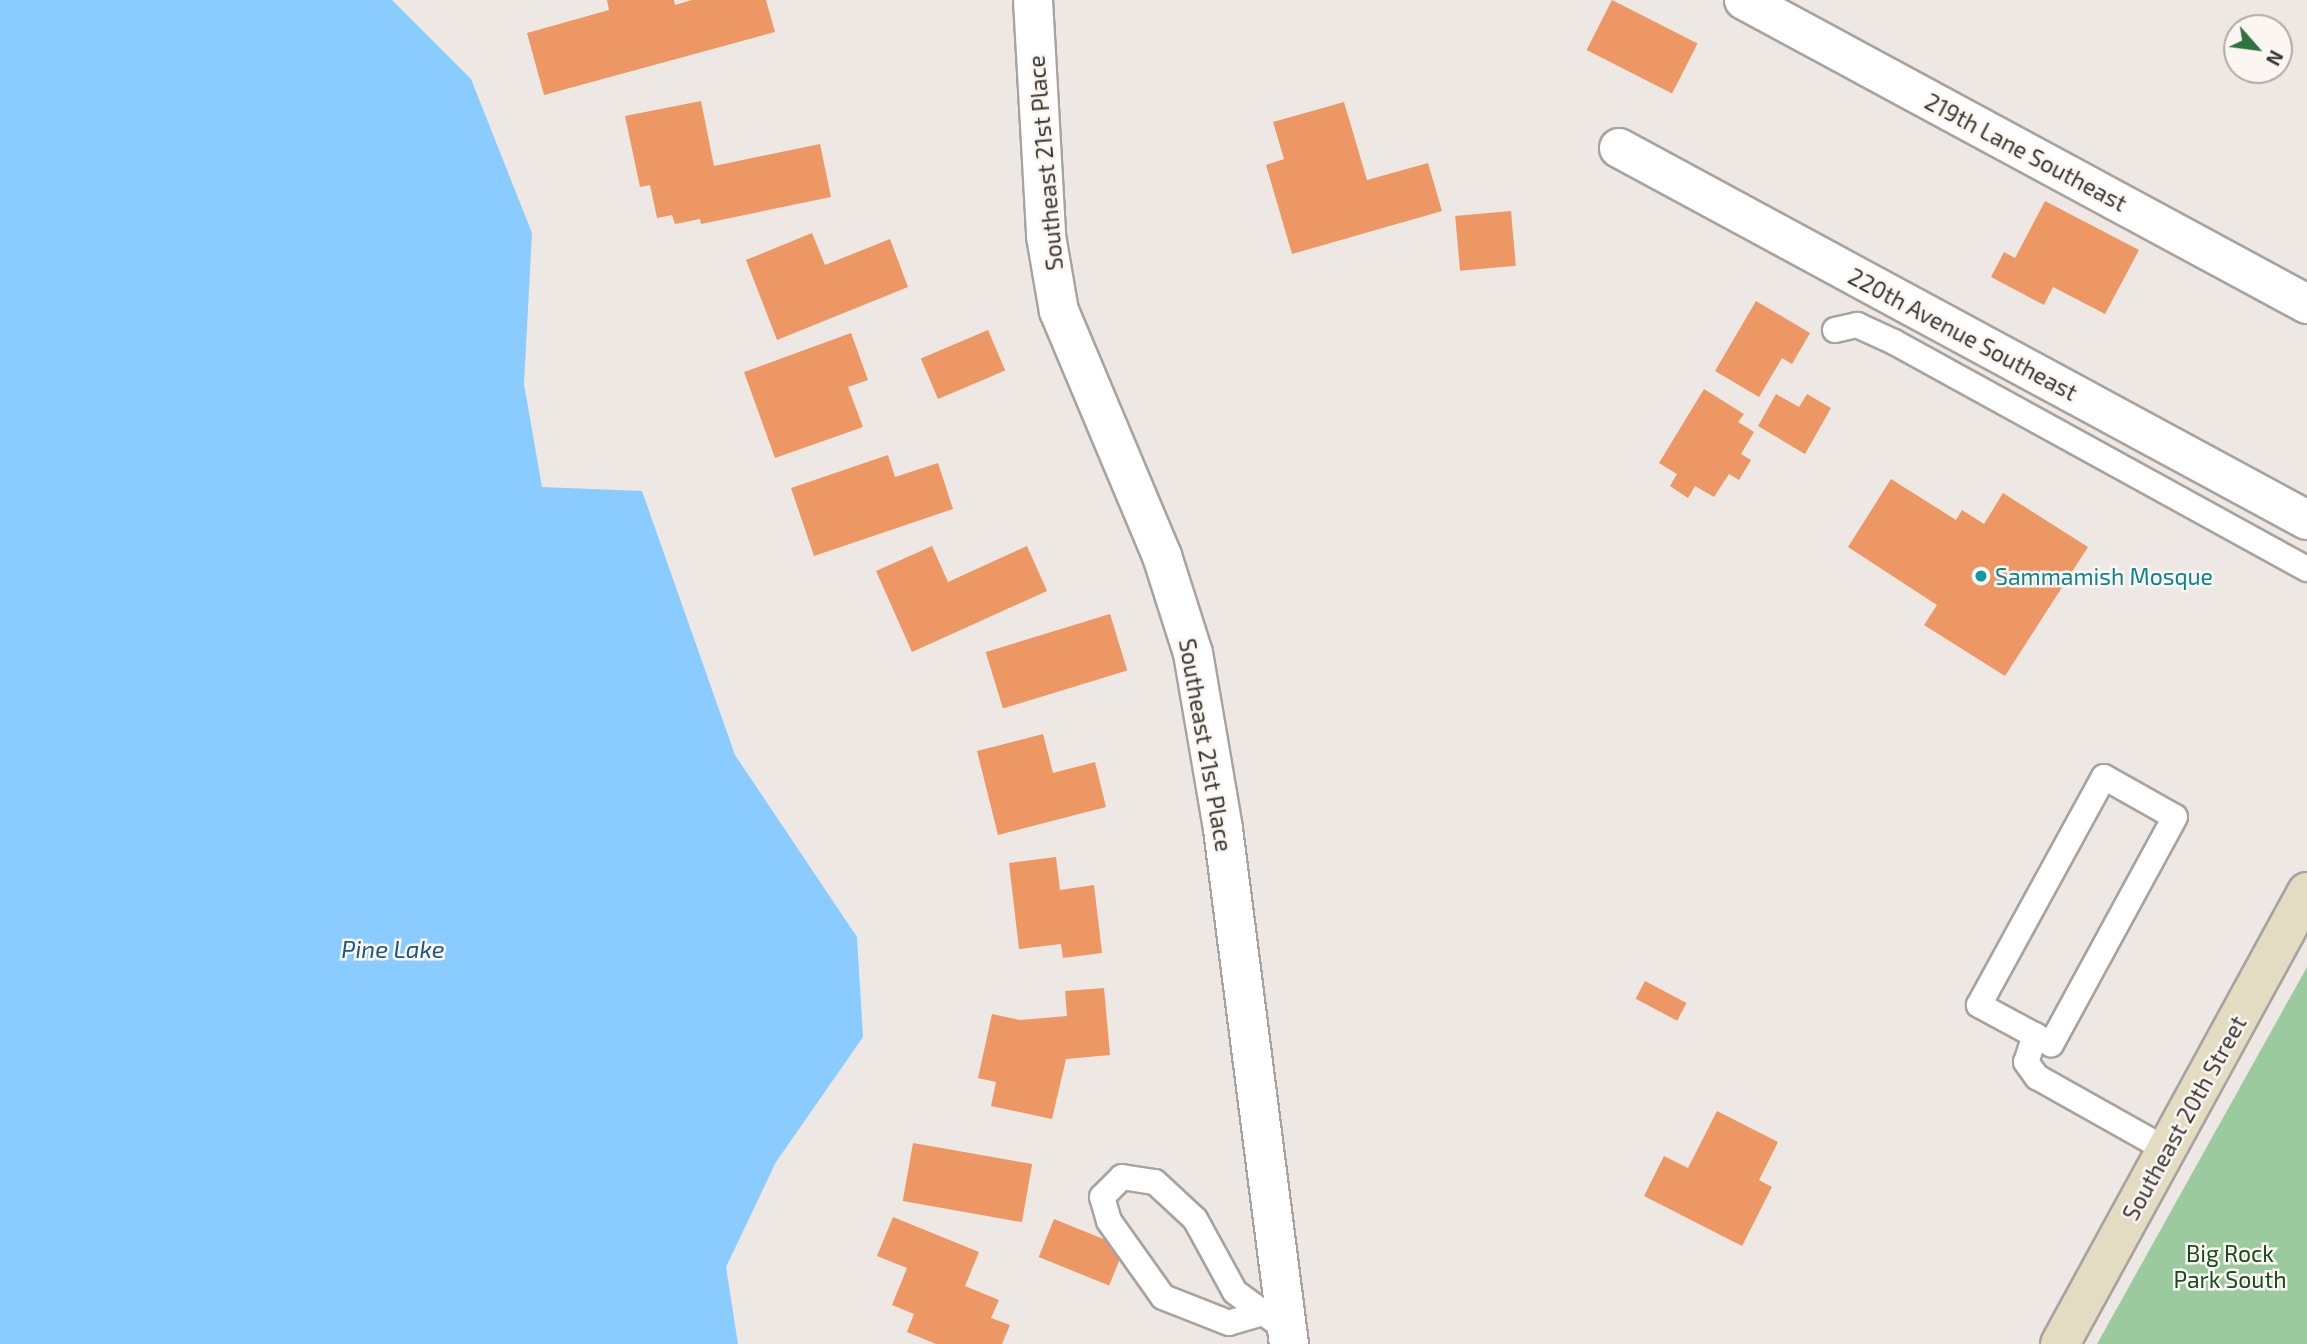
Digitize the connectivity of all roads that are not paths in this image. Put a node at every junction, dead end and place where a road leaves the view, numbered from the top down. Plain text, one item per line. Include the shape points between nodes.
1 (1033, 0) edge
2 (1744, 0) edge
3 (1619, 148) dead end
4 (2307, 304) edge
5 (1835, 330) dead end
6 (2307, 520) edge
7 (2307, 569) edge
8 (2307, 892) edge
9 (2035, 1035) junction
10 (2167, 1150) junction
11 (1279, 1329) edge
12 (2060, 1344) edge

1 - 11 street, Southeast 21st Place via 1046,236 1059,311 1162,556 1193,653 1223,829
2 - 4 street, 219th Lane Southeast
3 - 6 street, 220th Avenue Southeast
5 - 7 lane via 1857,325 1894,342
8 - 10 street, Southeast 20th Street
9 - 9 lane via 2051,1044 2175,817 2104,777 1979,1006
9 - 10 lane via 2026,1062 2037,1077
10 - 12 street, Southeast 20th Street
11 - 11 lane via 1234,1292 1195,1219 1155,1182 1122,1177 1102,1197 1109,1221 1163,1297 1229,1322

